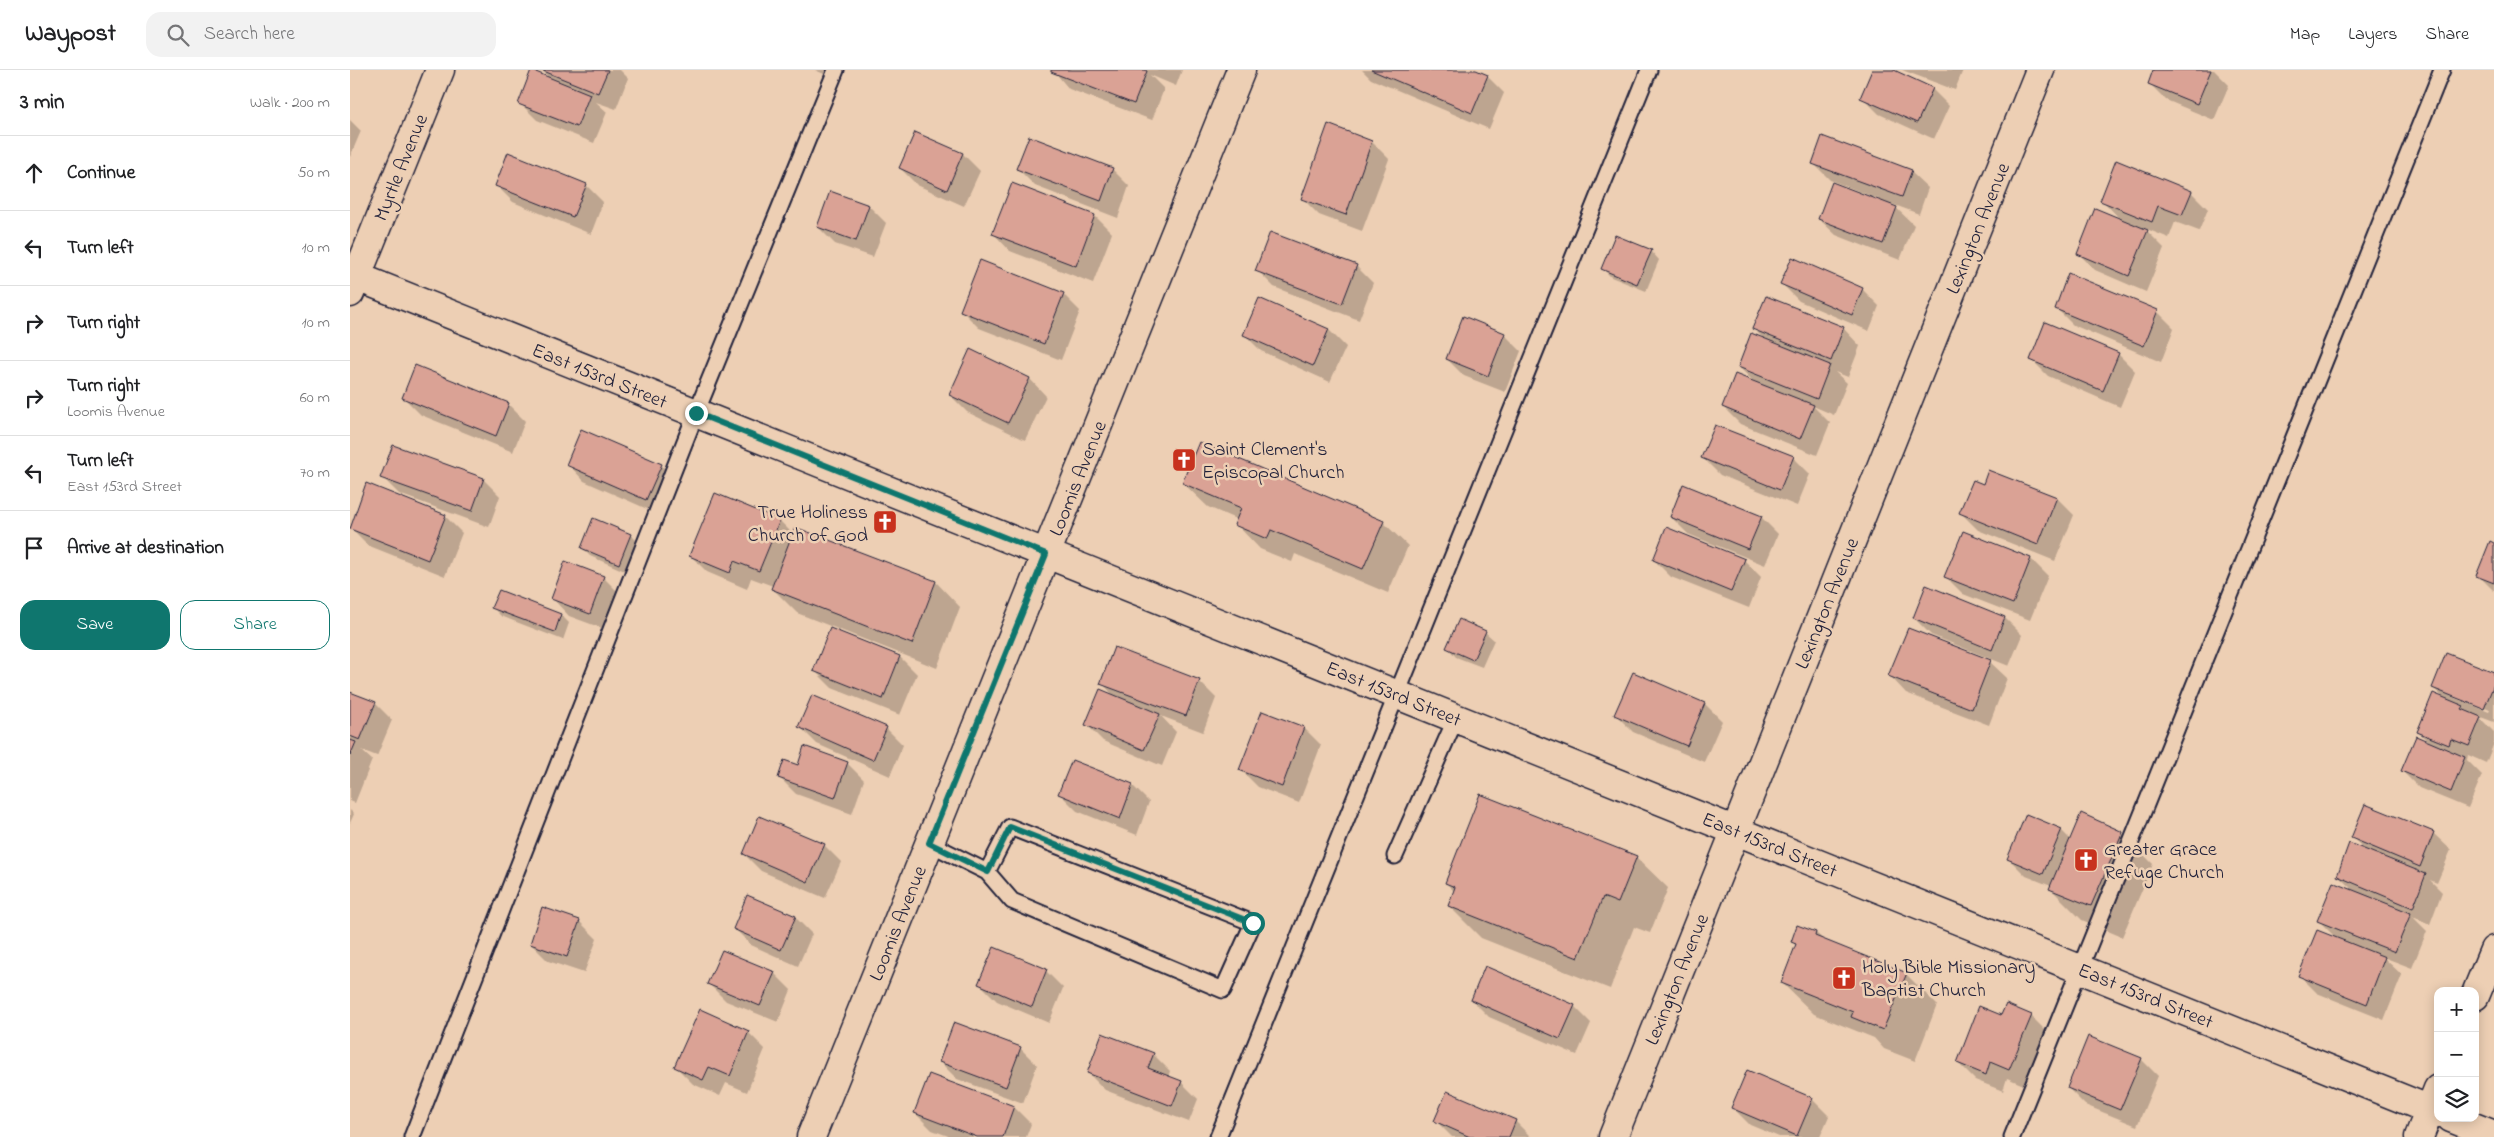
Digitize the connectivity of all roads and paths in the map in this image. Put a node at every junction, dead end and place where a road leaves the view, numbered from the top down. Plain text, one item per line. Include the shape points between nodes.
1 (440, 70) edge
2 (836, 70) edge
3 (1241, 70) edge
4 (1649, 70) edge
5 (2040, 70) edge
6 (2442, 70) edge
7 (352, 281) edge
8 (696, 413) junction
9 (1046, 554) junction
10 (1396, 695) junction
11 (1456, 718) junction
12 (1735, 830) junction
13 (929, 843) junction
14 (1395, 856) dead end
15 (988, 872) junction
16 (2494, 950) edge
17 (2080, 969) junction
18 (2479, 987) edge
19 (2434, 1106) edge
20 (2434, 1115) edge
21 (2466, 1122) edge
22 (2494, 1136) edge
23 (412, 1137) edge
24 (811, 1137) edge
25 (1218, 1137) edge
26 (1613, 1137) edge
27 (2012, 1137) edge
28 (2418, 1137) edge

1 - 7 street, Myrtle Avenue
2 - 8 lane
3 - 9 street, Loomis Avenue
4 - 10 lane
5 - 12 street, Lexington Avenue
6 - 17 lane
7 - 8 street, East 153rd Street
8 - 9 street, East 153rd Street
8 - 23 lane
9 - 10 street, East 153rd Street
9 - 13 street, Loomis Avenue
10 - 11 street, East 153rd Street
10 - 25 lane
11 - 12 street, East 153rd Street
11 - 14 lane
12 - 17 street, East 153rd Street
12 - 26 street, Lexington Avenue
13 - 15 lane
13 - 24 street, Loomis Avenue
15 - 15 lane via 1012,902 1223,990 1253,923 1010,827
16 - 18 street
17 - 19 street, East 153rd Street
17 - 27 lane
20 - 28 street
21 - 22 street, East 153rd Street

